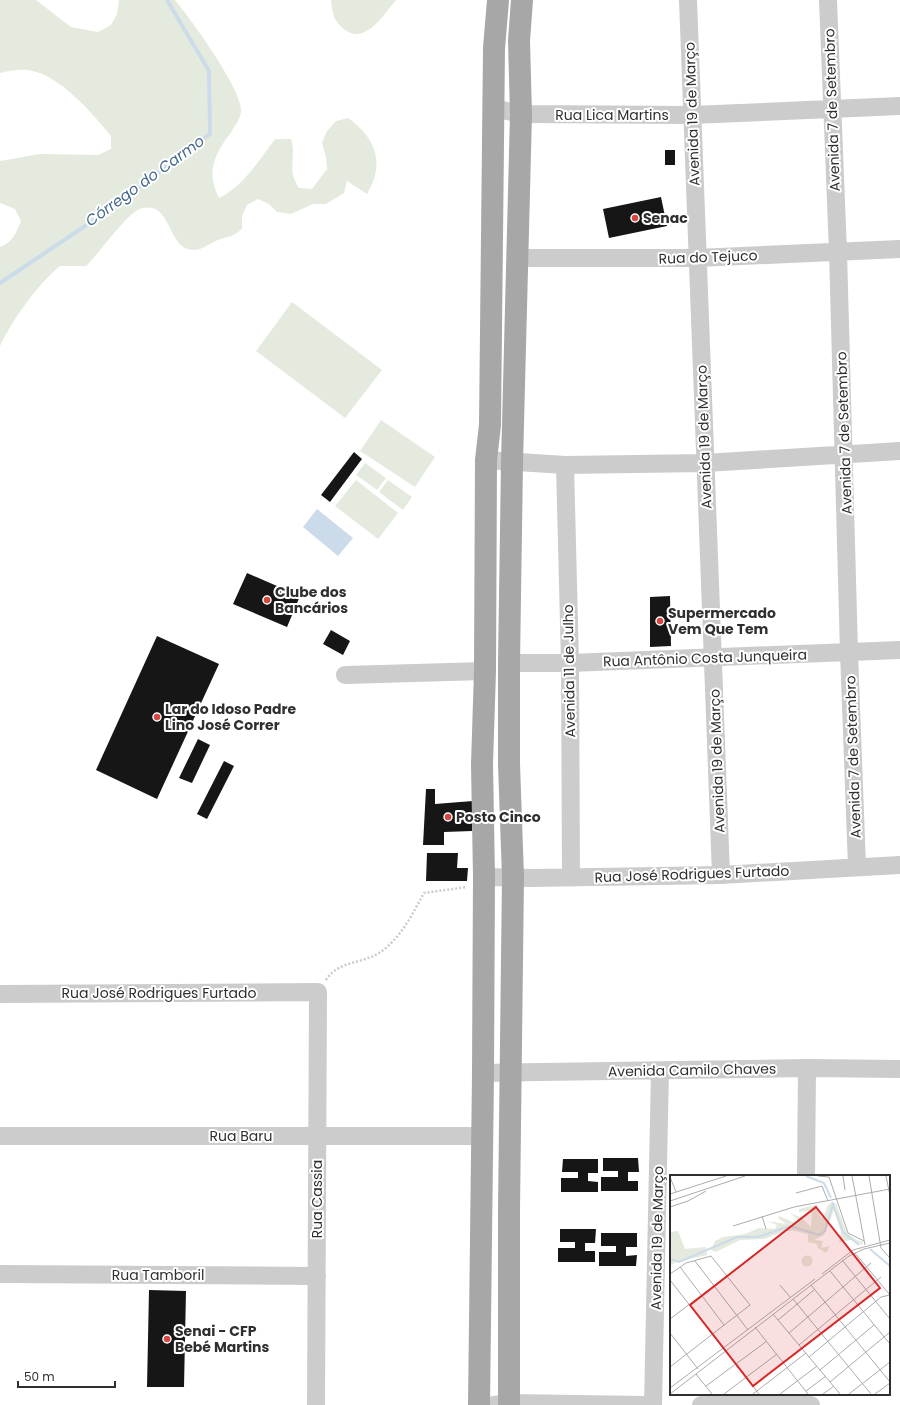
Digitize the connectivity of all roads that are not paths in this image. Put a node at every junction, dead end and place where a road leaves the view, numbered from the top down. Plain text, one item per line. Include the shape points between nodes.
1 (498, 0) edge
2 (522, 0) edge
3 (688, 0) edge
4 (828, 0) edge
5 (900, 106) edge
6 (493, 108) junction
7 (832, 108) junction
8 (521, 114) junction
9 (692, 115) junction
10 (900, 249) edge
11 (838, 252) junction
12 (517, 258) junction
13 (698, 258) junction
14 (900, 451) edge
15 (845, 453) junction
16 (486, 460) junction
17 (512, 463) junction
18 (705, 463) junction
19 (565, 465) junction
20 (900, 650) edge
21 (849, 652) junction
22 (713, 657) junction
23 (510, 663) junction
24 (570, 663) junction
25 (485, 671) junction
26 (345, 675) dead end
27 (482, 764) junction
28 (509, 764) junction
29 (900, 865) edge
30 (857, 867) junction
31 (721, 875) junction
32 (513, 876) junction
33 (571, 877) junction
34 (478, 880) junction
35 (318, 992) joint
36 (0, 994) edge
37 (807, 1068) junction
38 (900, 1069) edge
39 (660, 1071) junction
40 (483, 1073) junction
41 (510, 1073) junction
42 (318, 1135) junction
43 (0, 1136) edge
44 (482, 1136) junction
45 (806, 1175) edge
46 (0, 1274) edge
47 (317, 1276) junction
48 (504, 1404) edge
49 (316, 1405) edge
50 (479, 1405) edge
51 (644, 1405) edge
52 (653, 1405) edge
53 (701, 1405) edge
54 (803, 1405) edge
55 (811, 1405) edge

1 - 6 main road
2 - 8 main road
3 - 9 street, Avenida 19 de Março
4 - 7 street, Avenida 7 de Setembro
5 - 7 street, Rua Lica Martins
6 - 8 street, Rua Lica Martins
6 - 16 main road via 490,425
7 - 9 street, Rua Lica Martins
7 - 11 street, Avenida 7 de Setembro
8 - 9 street, Rua Lica Martins
8 - 12 main road
9 - 13 street, Avenida 19 de Março
10 - 11 street, Rua do Tejuco
11 - 13 street, Rua do Tejuco
11 - 15 street, Avenida 7 de Setembro
12 - 13 street, Rua do Tejuco
12 - 17 main road
13 - 18 street, Avenida 19 de Março
14 - 15 street
15 - 18 street
15 - 21 street, Avenida 7 de Setembro
16 - 17 street
16 - 25 main road
17 - 19 street
17 - 23 main road
18 - 19 street
18 - 22 street, Avenida 19 de Março
19 - 24 street, Avenida 11 de Julho
20 - 21 street, Rua Antônio Costa Junqueira
21 - 22 street, Rua Antônio Costa Junqueira
21 - 30 street, Avenida 7 de Setembro
22 - 24 street, Rua Antônio Costa Junqueira
22 - 31 street, Avenida 19 de Março
23 - 24 street, Rua Antônio Costa Junqueira
23 - 28 main road
24 - 33 street, Avenida 11 de Julho
25 - 26 street
25 - 27 main road
27 - 28 main road
27 - 34 main road
28 - 32 main road
29 - 30 street, Rua José Rodrigues Furtado
30 - 31 street, Rua José Rodrigues Furtado
31 - 33 street, Rua José Rodrigues Furtado
32 - 33 street, Rua José Rodrigues Furtado
32 - 34 street, Rua José Rodrigues Furtado
32 - 41 main road
34 - 40 main road
35 - 36 street, Rua José Rodrigues Furtado
35 - 42 street, Rua Cassia
37 - 38 street, Avenida Camilo Chaves
37 - 39 street, Avenida Camilo Chaves
37 - 45 street
39 - 41 street, Avenida Camilo Chaves
39 - 52 street, Avenida 19 de Março
40 - 41 street, Avenida Camilo Chaves
40 - 44 main road
41 - 48 main road
42 - 43 street, Rua Baru
42 - 44 street, Rua Baru
42 - 47 street, Rua Cassia
44 - 50 main road
46 - 47 street, Rua Tamboril
47 - 49 street, Rua Cassia
48 - 51 street
53 - 54 street
54 - 55 street

